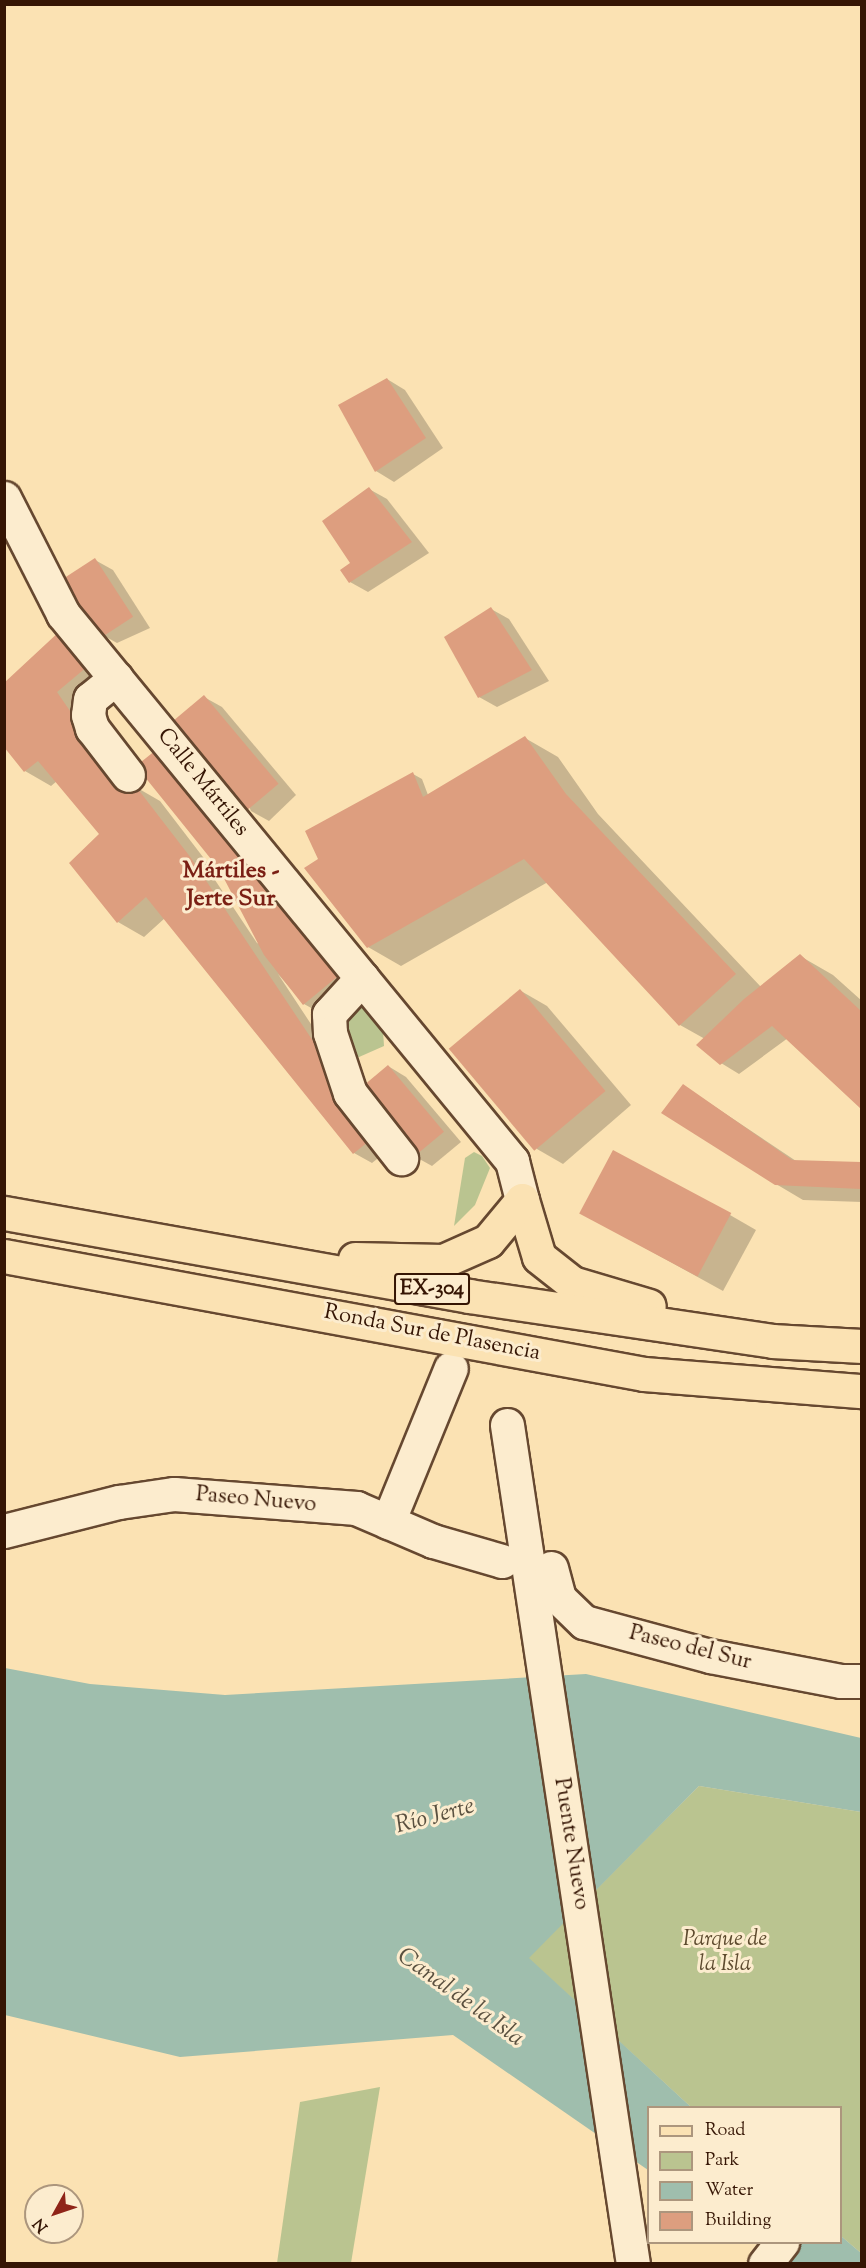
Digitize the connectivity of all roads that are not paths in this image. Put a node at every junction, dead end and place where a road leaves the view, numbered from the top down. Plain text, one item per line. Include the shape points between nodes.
1 (4, 498) edge
2 (116, 678) junction
3 (128, 775) dead end
4 (362, 978) junction
5 (400, 1158) dead end
6 (522, 1200) junction
7 (4, 1213) edge
8 (4, 1256) edge
9 (243, 1256) junction
10 (772, 1341) junction
11 (861, 1346) edge
12 (451, 1368) dead end
13 (861, 1391) edge
14 (507, 1425) dead end
15 (388, 1522) junction
16 (4, 1532) edge
17 (502, 1562) dead end
18 (551, 1568) dead end
19 (861, 1681) edge
20 (780, 2244) edge
21 (633, 2264) edge
22 (765, 2264) edge

1 - 2 street, Calle Mártiles via 63,614
2 - 3 street via 90,699 88,715 92,728
2 - 4 street, Calle Mártiles
4 - 5 street via 333,1008 330,1033 350,1093
4 - 6 street, Calle Mártiles via 391,1012 394,1051 458,1129 483,1141 497,1142 512,1161
6 - 9 main road via 488,1241 443,1261
6 - 10 main road via 539,1257 572,1283
7 - 9 main road, Ronda Sur de Plasencia / EX-304
8 - 13 main road, Ronda Sur de Plasencia / EX-304 via 644,1374
9 - 10 main road, Ronda Sur de Plasencia / EX-304 via 469,1296
10 - 11 main road, Ronda Sur de Plasencia / EX-304
12 - 15 street
14 - 21 street, Puente Nuevo
15 - 16 street, Paseo Nuevo via 356,1508 174,1494 119,1502
15 - 17 street, Paseo Nuevo via 433,1541
18 - 19 street, Paseo del Sur via 559,1598 584,1622 710,1656 841,1681
20 - 22 street

